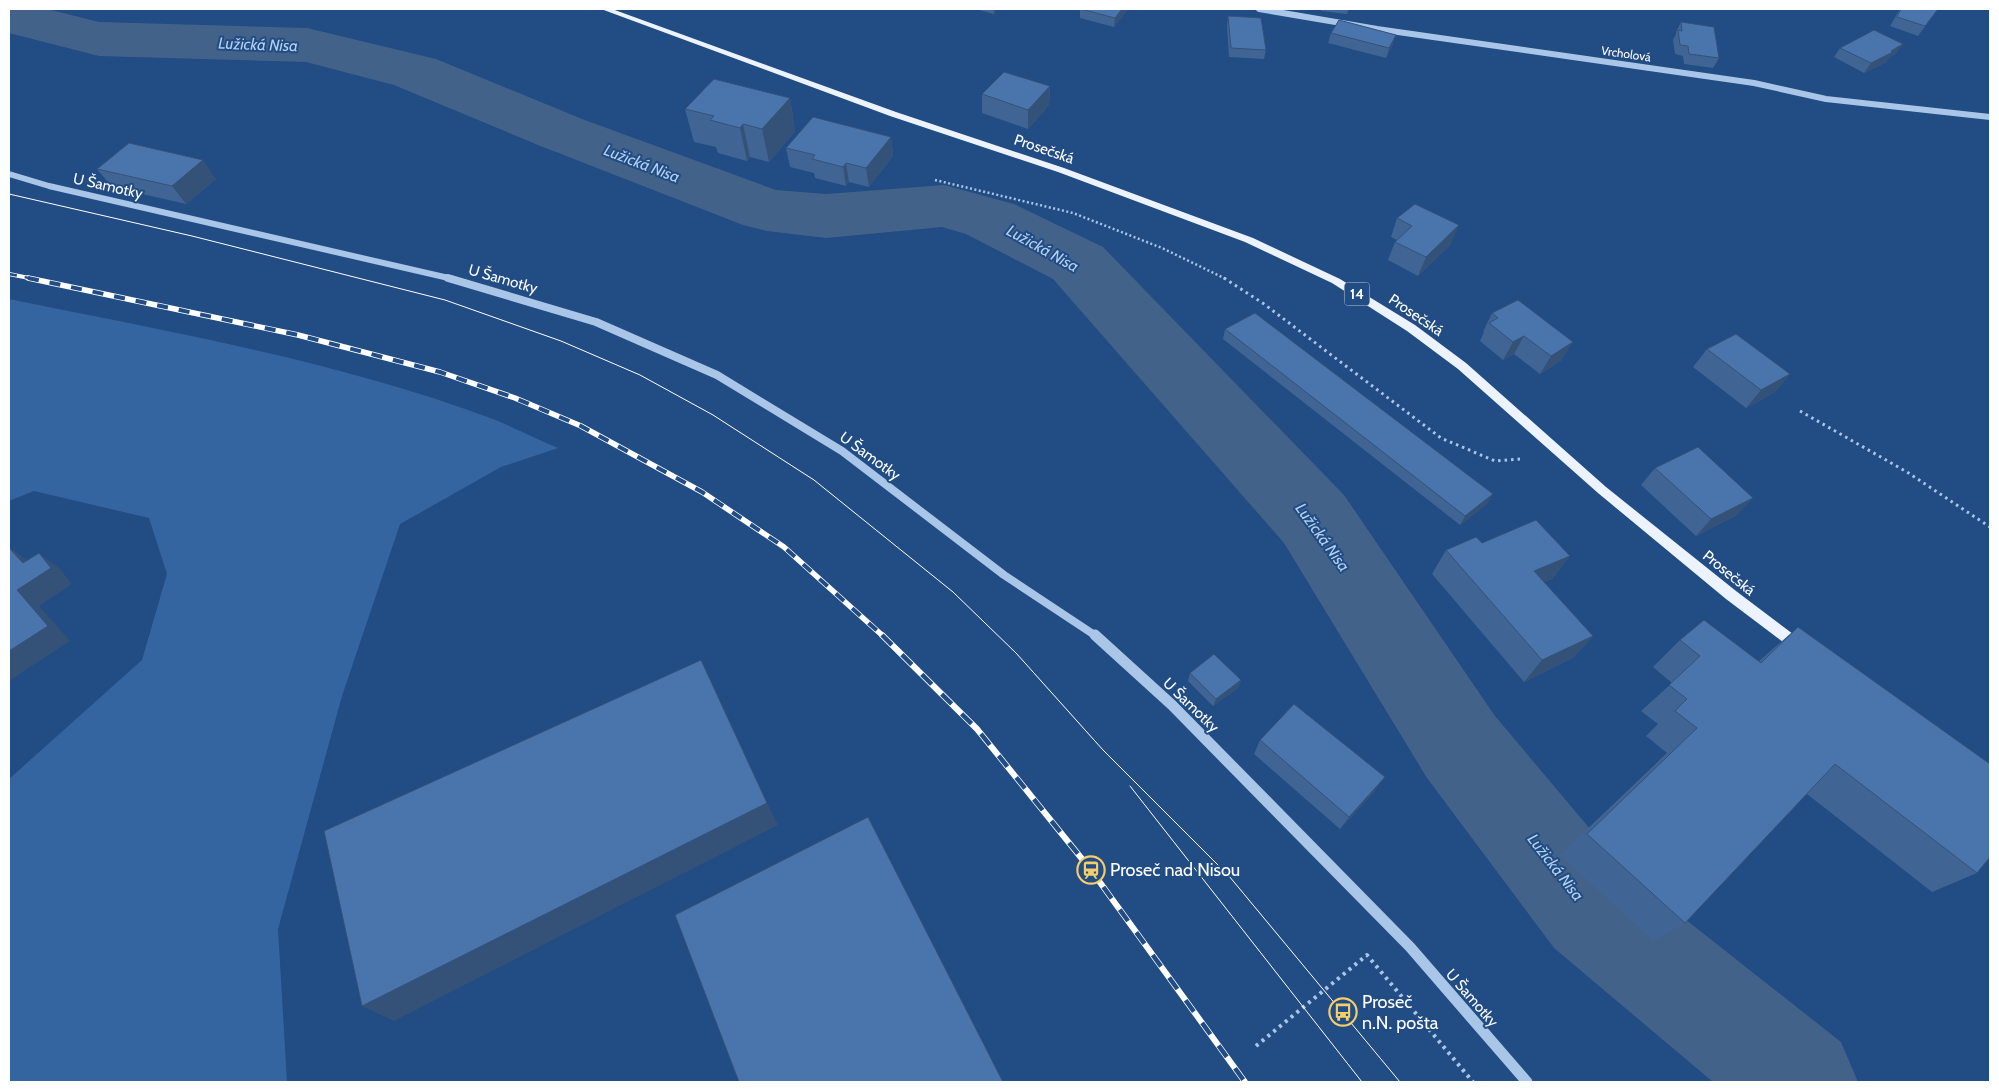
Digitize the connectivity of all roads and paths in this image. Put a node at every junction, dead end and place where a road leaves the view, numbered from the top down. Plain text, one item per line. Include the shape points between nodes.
1 (605, 9) edge
2 (1259, 9) edge
3 (1990, 117) edge
4 (9, 174) edge
5 (935, 180) dead end
6 (1800, 411) dead end
7 (1554, 447) junction
8 (1990, 527) edge
9 (1806, 652) edge
10 (1256, 1046) dead end
11 (1473, 1082) edge
12 (1527, 1082) edge

1 - 7 main road, Prosečská / 14 via 1249,240 1336,281 1411,328 1462,366
2 - 3 street, Vrcholová via 1754,83 1826,98
4 - 12 street, U Šamotky via 319,250 437,275 513,296 596,322 717,375 842,451 1004,576 1094,634 1172,704 1396,933
5 - 7 path via 1073,213 1162,248 1219,275 1264,304 1441,438 1495,461 1538,458
6 - 8 path via 1907,472
7 - 9 main road, Prosečská / 14 via 1731,595
10 - 11 path via 1367,955

